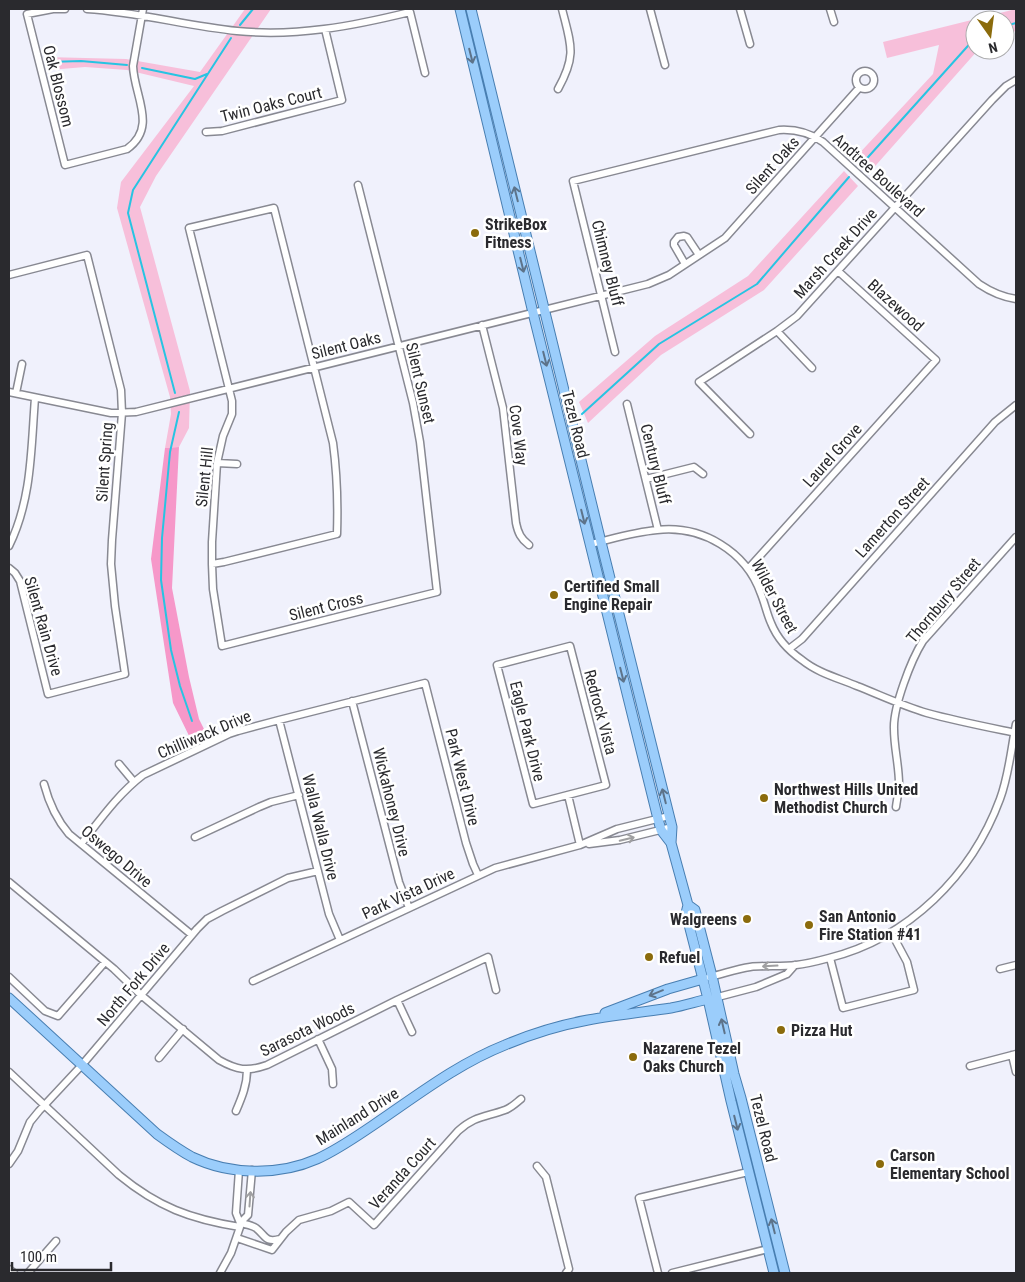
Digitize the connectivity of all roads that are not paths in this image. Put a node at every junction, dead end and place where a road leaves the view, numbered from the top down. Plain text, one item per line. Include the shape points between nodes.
1 (65, 9) edge
2 (87, 9) edge
3 (143, 9) edge
4 (460, 9) edge
5 (471, 9) edge
6 (562, 9) edge
7 (650, 9) edge
8 (740, 9) edge
9 (830, 9) edge
10 (142, 16) junction
11 (834, 22) dead end
12 (325, 30) junction
13 (750, 44) dead end
14 (665, 65) dead end
15 (424, 73) dead end
16 (1016, 80) edge
17 (859, 88) dead end
18 (558, 89) dead end
19 (206, 132) dead end
20 (815, 137) junction
21 (573, 181) joint
22 (358, 186) dead end
23 (895, 208) junction
24 (699, 255) junction
25 (685, 264) junction
26 (838, 271) junction
27 (9, 275) edge
28 (602, 295) junction
29 (1016, 299) edge
30 (544, 309) junction
31 (533, 312) junction
32 (482, 325) junction
33 (777, 331) junction
34 (399, 346) junction
35 (615, 352) dead end
36 (936, 360) joint
37 (22, 364) dead end
38 (314, 368) junction
39 (812, 368) dead end
40 (229, 389) junction
41 (9, 392) edge
42 (16, 393) junction
43 (35, 398) junction
44 (627, 404) dead end
45 (1016, 404) edge
46 (122, 413) junction
47 (750, 434) dead end
48 (217, 462) junction
49 (237, 464) dead end
50 (703, 474) dead end
51 (646, 479) junction
52 (658, 530) junction
53 (1016, 536) edge
54 (601, 542) junction
55 (590, 544) junction
56 (529, 545) dead end
57 (9, 546) edge
58 (212, 564) junction
59 (9, 568) edge
60 (748, 569) junction
61 (437, 592) joint
62 (222, 646) joint
63 (570, 646) joint
64 (789, 649) junction
65 (425, 683) joint
66 (48, 694) joint
67 (352, 701) junction
68 (898, 702) junction
69 (279, 720) junction
70 (1016, 724) edge
71 (1015, 733) edge
72 (119, 764) dead end
73 (134, 782) junction
74 (44, 784) dead end
75 (299, 795) junction
76 (568, 795) junction
77 (896, 807) dead end
78 (669, 816) junction
79 (658, 818) junction
80 (672, 827) junction
81 (661, 830) junction
82 (195, 837) dead end
83 (670, 843) junction
84 (81, 844) junction
85 (580, 844) junction
86 (318, 871) junction
87 (478, 876) junction
88 (9, 882) edge
89 (409, 908) junction
90 (891, 932) junction
91 (192, 935) junction
92 (340, 940) junction
93 (830, 958) junction
94 (106, 962) junction
95 (795, 965) junction
96 (1016, 965) edge
97 (1000, 969) dead end
98 (9, 977) edge
99 (707, 978) junction
100 (253, 981) dead end
101 (496, 990) dead end
102 (141, 995) junction
103 (9, 998) edge
104 (712, 998) junction
105 (397, 1000) junction
106 (586, 1020) junction
107 (183, 1029) junction
108 (412, 1032) dead end
109 (318, 1039) junction
110 (1014, 1055) edge
111 (159, 1058) dead end
112 (82, 1065) junction
113 (970, 1066) dead end
114 (247, 1070) junction
115 (9, 1072) edge
116 (1016, 1072) edge
117 (334, 1084) dead end
118 (522, 1099) dead end
119 (44, 1105) junction
120 (236, 1111) dead end
121 (9, 1164) edge
122 (537, 1166) dead end
123 (239, 1170) junction
124 (252, 1170) junction
125 (748, 1172) junction
126 (240, 1225) junction
127 (237, 1238) junction
128 (281, 1239) junction
129 (56, 1241) dead end
130 (768, 1249) junction
131 (9, 1269) edge
132 (568, 1271) edge
133 (14, 1273) edge
134 (28, 1273) edge
135 (220, 1273) edge
136 (658, 1273) edge
137 (672, 1273) edge
138 (774, 1273) edge
139 (785, 1273) edge

1 - 10 street, Oak Blossom via 27,14 65,165 127,149 139,137 144,122 133,66
2 - 10 street
3 - 10 street
4 -> 31 main road, Tezel Road
30 -> 5 main road, Tezel Road
6 - 18 street via 571,49 569,67
7 - 14 street
8 - 13 street
9 - 11 street
10 - 12 street via 244,32
12 - 15 street via 410,12
12 - 19 street, Twin Oaks Court via 342,100 222,131
16 - 23 street, Marsh Creek Drive via 992,100
17 - 20 street, Silent Oaks
20 - 21 street, Andtree Boulevard via 797,130 772,131
20 - 23 street, Andtree Boulevard
20 - 24 street, Silent Oaks via 731,231
21 - 28 street, Chimney Bluff
22 - 34 street, Silent Sunset
23 - 26 street, Marsh Creek Drive
23 - 29 street, Andtree Boulevard via 979,284 1001,296
24 - 25 street, Silent Oaks
24 - 25 street via 687,237 678,237 674,246
25 - 28 street, Silent Oaks via 659,280
26 - 33 street, Marsh Creek Drive via 797,316
26 - 36 street, Blazewood
27 - 46 street, Silent Spring via 87,255 119,380
28 - 30 street, Silent Oaks
28 - 35 street, Chimney Bluff
30 - 31 street, Silent Oaks
30 - 54 main road, Tezel Road
31 - 32 street, Silent Oaks
31 -> 55 main road, Tezel Road
32 - 34 street, Silent Oaks
32 - 56 street, Cove Way via 503,408 516,523 522,539
33 - 39 street
33 - 47 street, Marsh Creek Drive via 699,382
34 - 38 street, Silent Oaks
34 - 61 street, Silent Sunset via 420,442
36 - 60 street, Laurel Grove
37 - 42 street
38 - 40 street, Silent Oaks
38 - 40 street, Silent Hill via 274,208 189,228
38 - 58 street via 335,460 337,534
40 - 46 street, Silent Oaks
40 - 48 street, Silent Hill via 232,414
41 - 42 street, Silent Oaks
42 - 43 street, Silent Oaks
43 - 46 street, Silent Oaks
43 - 57 street via 26,497
44 - 51 street, Century Bluff
45 - 64 street, Lamerton Street via 995,422 802,639
46 - 66 street, Silent Spring via 111,564 126,674
48 - 49 street
48 - 58 street, Silent Hill
50 - 51 street via 694,468
51 - 52 street, Century Bluff
52 - 54 street, Wilder Street
52 - 60 street, Wilder Street via 688,531 707,537 733,553
53 - 68 street, Thornbury Street via 923,641 912,661
54 - 55 street, Wilder Street
78 -> 54 main road, Tezel Road
55 -> 79 main road, Tezel Road
58 - 62 street, Silent Hill
59 - 66 street, Silent Rain Drive via 20,581
60 - 64 street, Wilder Street via 758,585 770,622
61 - 62 street, Silent Cross
63 - 76 street, Redrock Vista via 606,785
63 - 76 street, Eagle Park Drive via 497,665 533,804
64 - 68 street, Wilder Street via 816,669
65 - 67 street, Chilliwack Drive
65 - 87 street, Park West Drive via 466,844
67 - 69 street, Chilliwack Drive
67 - 89 street, Wickahoney Drive via 399,882
68 - 71 street, Wilder Street via 927,713
68 - 77 street, Thornbury Street via 894,717 899,777
69 - 73 street, Chilliwack Drive via 229,734
69 - 75 street, Walla Walla Drive
70 - 71 street
71 - 90 street via 1001,797 973,854 948,887
72 - 73 street
73 - 84 street, Chilliwack Drive
74 - 84 street, Oswego Drive via 58,819
75 - 82 street via 271,802
75 - 86 street, Walla Walla Drive
76 - 85 street
78 - 79 street, Park Vista Drive
78 - 80 main road, Tezel Road
79 - 81 main road, Tezel Road
79 - 85 street, Park Vista Drive via 617,829
80 - 81 street, Park Vista Drive
80 - 83 main road, Tezel Road
81 - 83 main road, Tezel Road
85 -> 81 street, Park Vista Drive via 620,840
83 - 99 main road, Tezel Road via 688,905 686,913
84 - 91 street, Oswego Drive
85 - 87 street, Park Vista Drive via 505,864
86 - 91 street, North Fork Drive via 288,878 222,911 207,919
86 - 92 street, Walla Walla Drive
87 - 89 street, Park Vista Drive
88 - 94 street, Sarasota Woods
89 - 92 street, Park Vista Drive
90 - 93 street via 853,951
90 - 93 street via 907,962 914,990 843,1008
91 - 102 street, North Fork Drive
92 - 100 street, Park Vista Drive
93 - 95 street
94 - 98 street via 58,1016 45,1011
94 - 102 street, Sarasota Woods
95 -> 99 street via 751,967
95 - 104 street via 787,974 756,987
96 - 97 street
99 - 104 main road, Tezel Road
99 -> 106 main road, Mainland Drive
101 - 105 street, Sarasota Woods via 488,957
102 - 107 street, Sarasota Woods
102 - 112 street, North Fork Drive
103 - 112 main road, Mainland Drive
104 - 106 main road, Mainland Drive via 672,1008
104 -> 125 main road, Tezel Road
139 -> 104 main road, Tezel Road
105 - 108 street
105 - 109 street, Sarasota Woods
106 - 124 main road, Mainland Drive via 521,1038 474,1059 317,1159 285,1168
107 - 111 street
107 - 114 street, Sarasota Woods via 219,1060
109 - 114 street, Sarasota Woods via 267,1065
109 - 117 street via 332,1070
110 - 113 street
110 - 116 street
112 - 119 street, North Fork Drive
112 - 123 main road, Mainland Drive via 157,1134 180,1150 211,1164
114 - 120 street via 243,1096
115 - 119 street
118 - 128 street, Veranda Court via 506,1110 466,1124 374,1225 349,1202 299,1220
119 - 121 street, North Fork Drive via 30,1122
119 - 126 street via 119,1175 147,1196 201,1220
122 - 132 street via 546,1176
123 - 124 main road, Mainland Drive
123 - 126 street via 236,1213
126 -> 124 street via 248,1215
125 - 130 main road, Tezel Road
125 - 136 street via 639,1198
126 - 127 street
126 - 128 street via 251,1225 266,1239
127 - 128 street, Veranda Court via 272,1250
127 - 135 street
129 - 134 street
130 - 137 street
130 - 138 main road, Tezel Road
131 - 133 street

